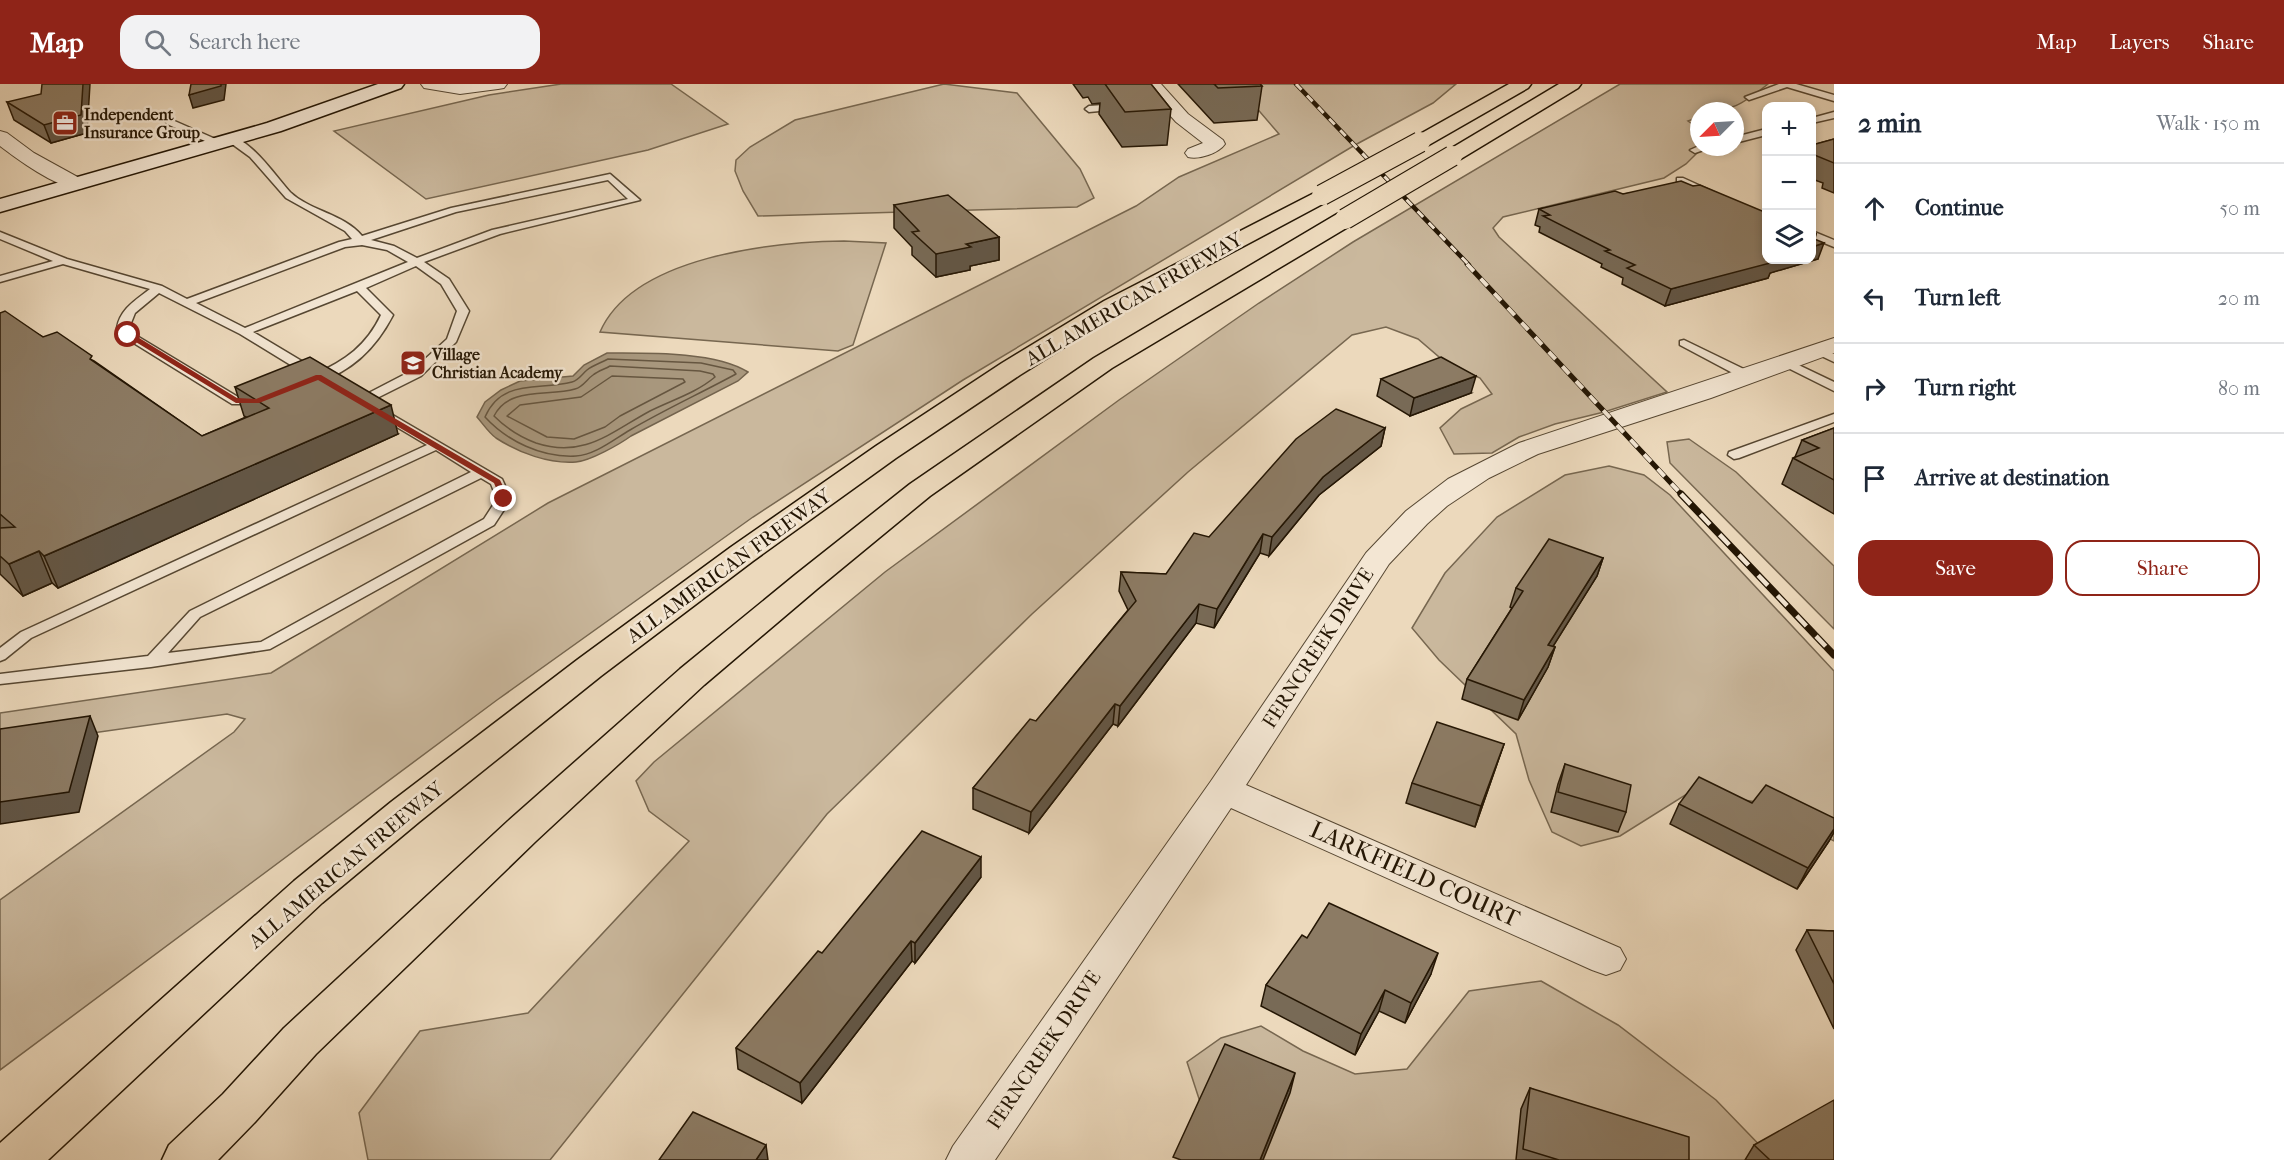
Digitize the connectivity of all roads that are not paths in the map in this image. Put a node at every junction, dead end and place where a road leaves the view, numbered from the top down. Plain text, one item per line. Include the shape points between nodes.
1 (395, 84) edge
2 (430, 84) edge
3 (498, 84) edge
4 (1151, 84) edge
5 (1522, 84) edge
6 (1572, 84) edge
7 (1749, 97) dead end
8 (1461, 98) dead end
9 (1834, 98) edge
10 (1123, 107) edge
11 (1089, 110) dead end
12 (1834, 115) edge
13 (1816, 120) edge
14 (170, 123) dead end
15 (1762, 133) edge
16 (1426, 135) junction
17 (0, 137) edge
18 (1744, 138) edge
19 (224, 141) junction
20 (1196, 153) dead end
21 (1680, 180) edge
22 (76, 184) junction
23 (1723, 198) edge
24 (0, 206) edge
25 (0, 235) edge
26 (1816, 236) edge
27 (357, 241) junction
28 (1834, 244) edge
29 (63, 261) junction
30 (416, 262) junction
31 (0, 279) edge
32 (359, 286) junction
33 (158, 288) junction
34 (188, 303) junction
35 (244, 332) junction
36 (1684, 344) dead end
37 (1829, 351) edge
38 (1786, 363) junction
39 (1748, 376) junction
40 (313, 379) junction
41 (336, 387) edge
42 (1834, 387) edge
43 (267, 397) edge
44 (1834, 418) edge
45 (437, 445) junction
46 (1734, 455) dead end
47 (482, 472) junction
48 (0, 656) edge
49 (150, 662) junction
50 (0, 679) edge
51 (1224, 790) junction
52 (1606, 959) dead end
53 (15, 1160) edge
54 (186, 1160) edge
55 (969, 1160) edge

1 - 19 main road
2 - 3 street via 460,88
4 - 20 street via 1163,104 1216,144
5 - 16 highway, ALL AMERICAN FREEWAY
6 - 54 highway, ALL AMERICAN FREEWAY, bridge via 1084,375 920,490 692,677 522,831 300,1041
7 - 9 lane via 1787,84
8 - 16 highway
10 - 11 lane
12 - 13 lane
14 - 19 lane
15 - 18 lane
16 - 53 highway, ALL AMERICAN FREEWAY, bridge via 1103,313 895,446 742,554 405,812 308,892
17 - 22 street
19 - 22 main road
19 - 27 lane via 253,155 284,192 349,229
21 - 23 lane
22 - 24 main road
25 - 29 lane
26 - 28 lane
27 - 30 lane via 371,242
27 - 30 lane via 454,210 610,177 635,200 501,230
27 - 34 lane
29 - 31 lane
29 - 33 lane
30 - 32 lane
30 - 45 lane via 439,274 463,311 452,340 417,373 358,399
32 - 35 lane
32 - 40 lane via 387,315 378,336 363,351
33 - 34 lane
33 - 43 lane via 123,320 128,335 236,401
34 - 35 lane
35 - 40 lane
36 - 39 lane
37 - 38 street, FERNCREEK DRIVE
38 - 39 street, FERNCREEK DRIVE
38 - 42 lane
39 - 51 street, FERNCREEK DRIVE via 1558,437 1472,475 1436,499 1404,527 1377,559
40 - 41 lane
44 - 46 lane
45 - 47 lane
45 - 48 lane via 26,635
47 - 49 lane via 195,614
47 - 49 lane via 497,482 504,499 489,522 265,646
49 - 50 lane
51 - 52 street, LARKFIELD COURT
51 - 55 street, FERNCREEK DRIVE

